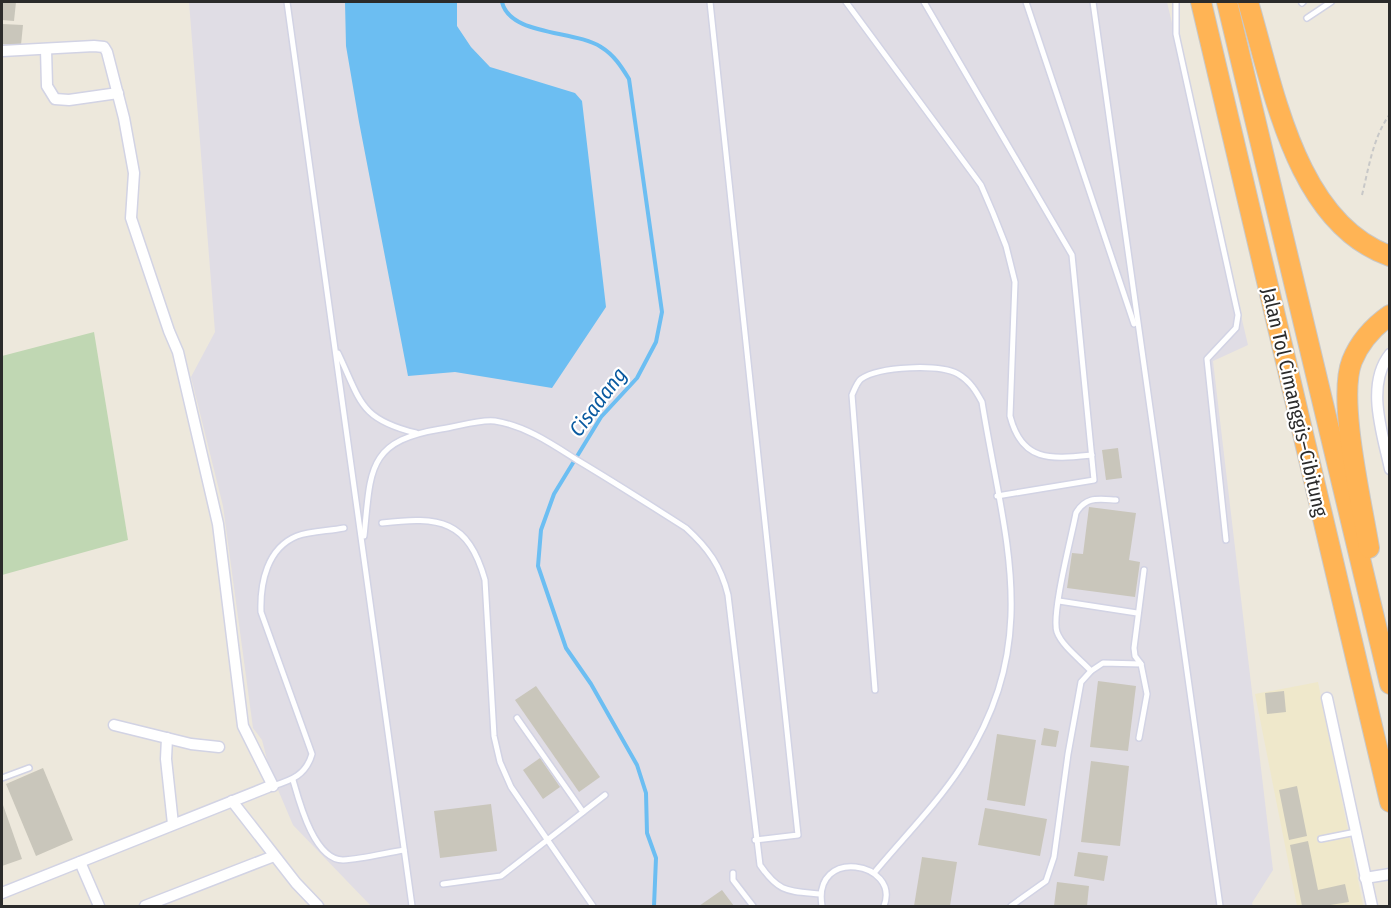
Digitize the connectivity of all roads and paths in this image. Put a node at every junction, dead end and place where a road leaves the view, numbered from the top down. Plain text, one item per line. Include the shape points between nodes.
1 (287, 2) edge
2 (710, 2) edge
3 (846, 2) edge
4 (924, 2) edge
5 (1026, 2) edge
6 (1093, 2) edge
7 (1176, 2) edge
8 (1201, 2) edge
9 (1227, 2) edge
10 (1248, 2) edge
11 (1331, 2) edge
12 (1307, 18) dead end
13 (46, 49) junction
14 (2, 51) edge
15 (118, 93) junction
16 (1389, 114) edge
17 (1362, 195) dead end
18 (1389, 256) edge
19 (1389, 315) edge
20 (1139, 337) junction
21 (335, 347) junction
22 (1389, 354) edge
23 (417, 433) junction
24 (1092, 455) junction
25 (1389, 469) edge
26 (997, 496) junction
27 (1116, 500) dead end
28 (382, 523) dead end
29 (344, 528) dead end
30 (1226, 540) dead end
31 (363, 546) junction
32 (1144, 570) dead end
33 (1059, 601) junction
34 (1137, 613) junction
35 (1141, 664) junction
36 (1091, 671) junction
37 (1389, 677) edge
38 (1389, 684) edge
39 (875, 690) dead end
40 (1327, 698) dead end
41 (517, 718) dead end
42 (114, 725) dead end
43 (167, 738) junction
44 (1139, 738) dead end
45 (219, 747) dead end
46 (29, 768) dead end
47 (2, 777) edge
48 (293, 780) junction
49 (271, 786) junction
50 (605, 795) dead end
51 (232, 801) junction
52 (1389, 802) edge
53 (583, 812) junction
54 (173, 824) junction
55 (1356, 832) junction
56 (547, 839) junction
57 (1321, 839) dead end
58 (755, 840) junction
59 (404, 850) junction
60 (274, 856) junction
61 (80, 862) junction
62 (732, 873) dead end
63 (874, 873) junction
64 (1389, 874) edge
65 (1365, 878) junction
66 (443, 884) dead end
67 (2, 893) edge
68 (820, 894) junction
69 (1024, 899) junction
70 (160, 904) edge
71 (99, 906) edge
72 (145, 906) edge
73 (318, 906) edge
74 (412, 906) edge
75 (593, 906) edge
76 (753, 906) edge
77 (822, 906) edge
78 (884, 906) edge
79 (1011, 906) edge
80 (1026, 906) edge
81 (1220, 906) edge
82 (1372, 906) edge

1 - 21 lane
2 - 58 lane via 798,835
3 - 24 lane via 981,185 1006,246 1015,282 1011,416 1014,431 1038,456
4 - 24 lane via 1071,255
5 - 20 lane
6 - 20 lane
7 - 30 lane via 1176,34 1238,315 1236,328 1207,359
8 - 52 highway, Jalan Tol Cimanggis–Cibitung
9 - 38 highway, Jalan Tol Cimanggis–Cibitung
10 - 18 highway via 1304,174 1327,210 1352,234
11 - 12 lane
13 - 14 street
13 - 15 street via 104,47
13 - 15 street via 47,86 55,99
15 - 49 street via 134,173 131,218 178,352 218,524 243,726
16 - 17 path via 1373,149
19 - 37 highway via 1371,329 1352,362 1347,409
20 - 81 lane
21 - 23 lane via 361,402 373,418
21 - 31 lane
22 - 25 street via 1382,368 1377,402
23 - 31 lane via 394,442 375,462
23 - 58 lane via 493,421 518,426 594,469 686,528 706,546 722,572 728,595
24 - 26 lane via 1094,480
26 - 39 lane via 982,402 973,386 939,367 880,372 860,380 852,395 852,415
26 - 63 lane via 1013,593 1004,678 986,723 960,768
27 - 33 lane via 1090,499 1076,513
28 - 56 lane via 419,519 441,523 464,535 478,556 485,580 494,736 500,762 511,787
29 - 48 lane via 297,537 280,549 268,565 260,588 261,612 312,754 309,767
31 - 59 lane
32 - 34 lane
33 - 34 lane
33 - 36 lane via 1058,636
34 - 35 lane via 1135,656
35 - 36 lane via 1103,663
35 - 44 lane via 1147,694
36 - 69 lane via 1081,682 1054,857 1046,881
40 - 55 street
41 - 53 lane
42 - 43 street
43 - 45 street
43 - 54 street
46 - 47 lane
48 - 49 lane
48 - 59 lane via 304,817 329,854 341,860
49 - 51 street
50 - 53 lane
51 - 54 street
51 - 60 street
53 - 56 lane
54 - 61 street
55 - 57 lane
55 - 65 street
56 - 66 lane via 501,876
56 - 75 lane
58 - 68 lane via 760,865 771,881 784,891
59 - 74 lane
60 - 70 street
60 - 73 street
61 - 67 street
61 - 71 street
62 - 76 lane
63 - 68 lane via 858,865 840,868 826,878
63 - 78 lane via 884,886
64 - 65 street
65 - 82 street
68 - 77 lane
69 - 79 lane
69 - 80 lane
70 - 72 street

